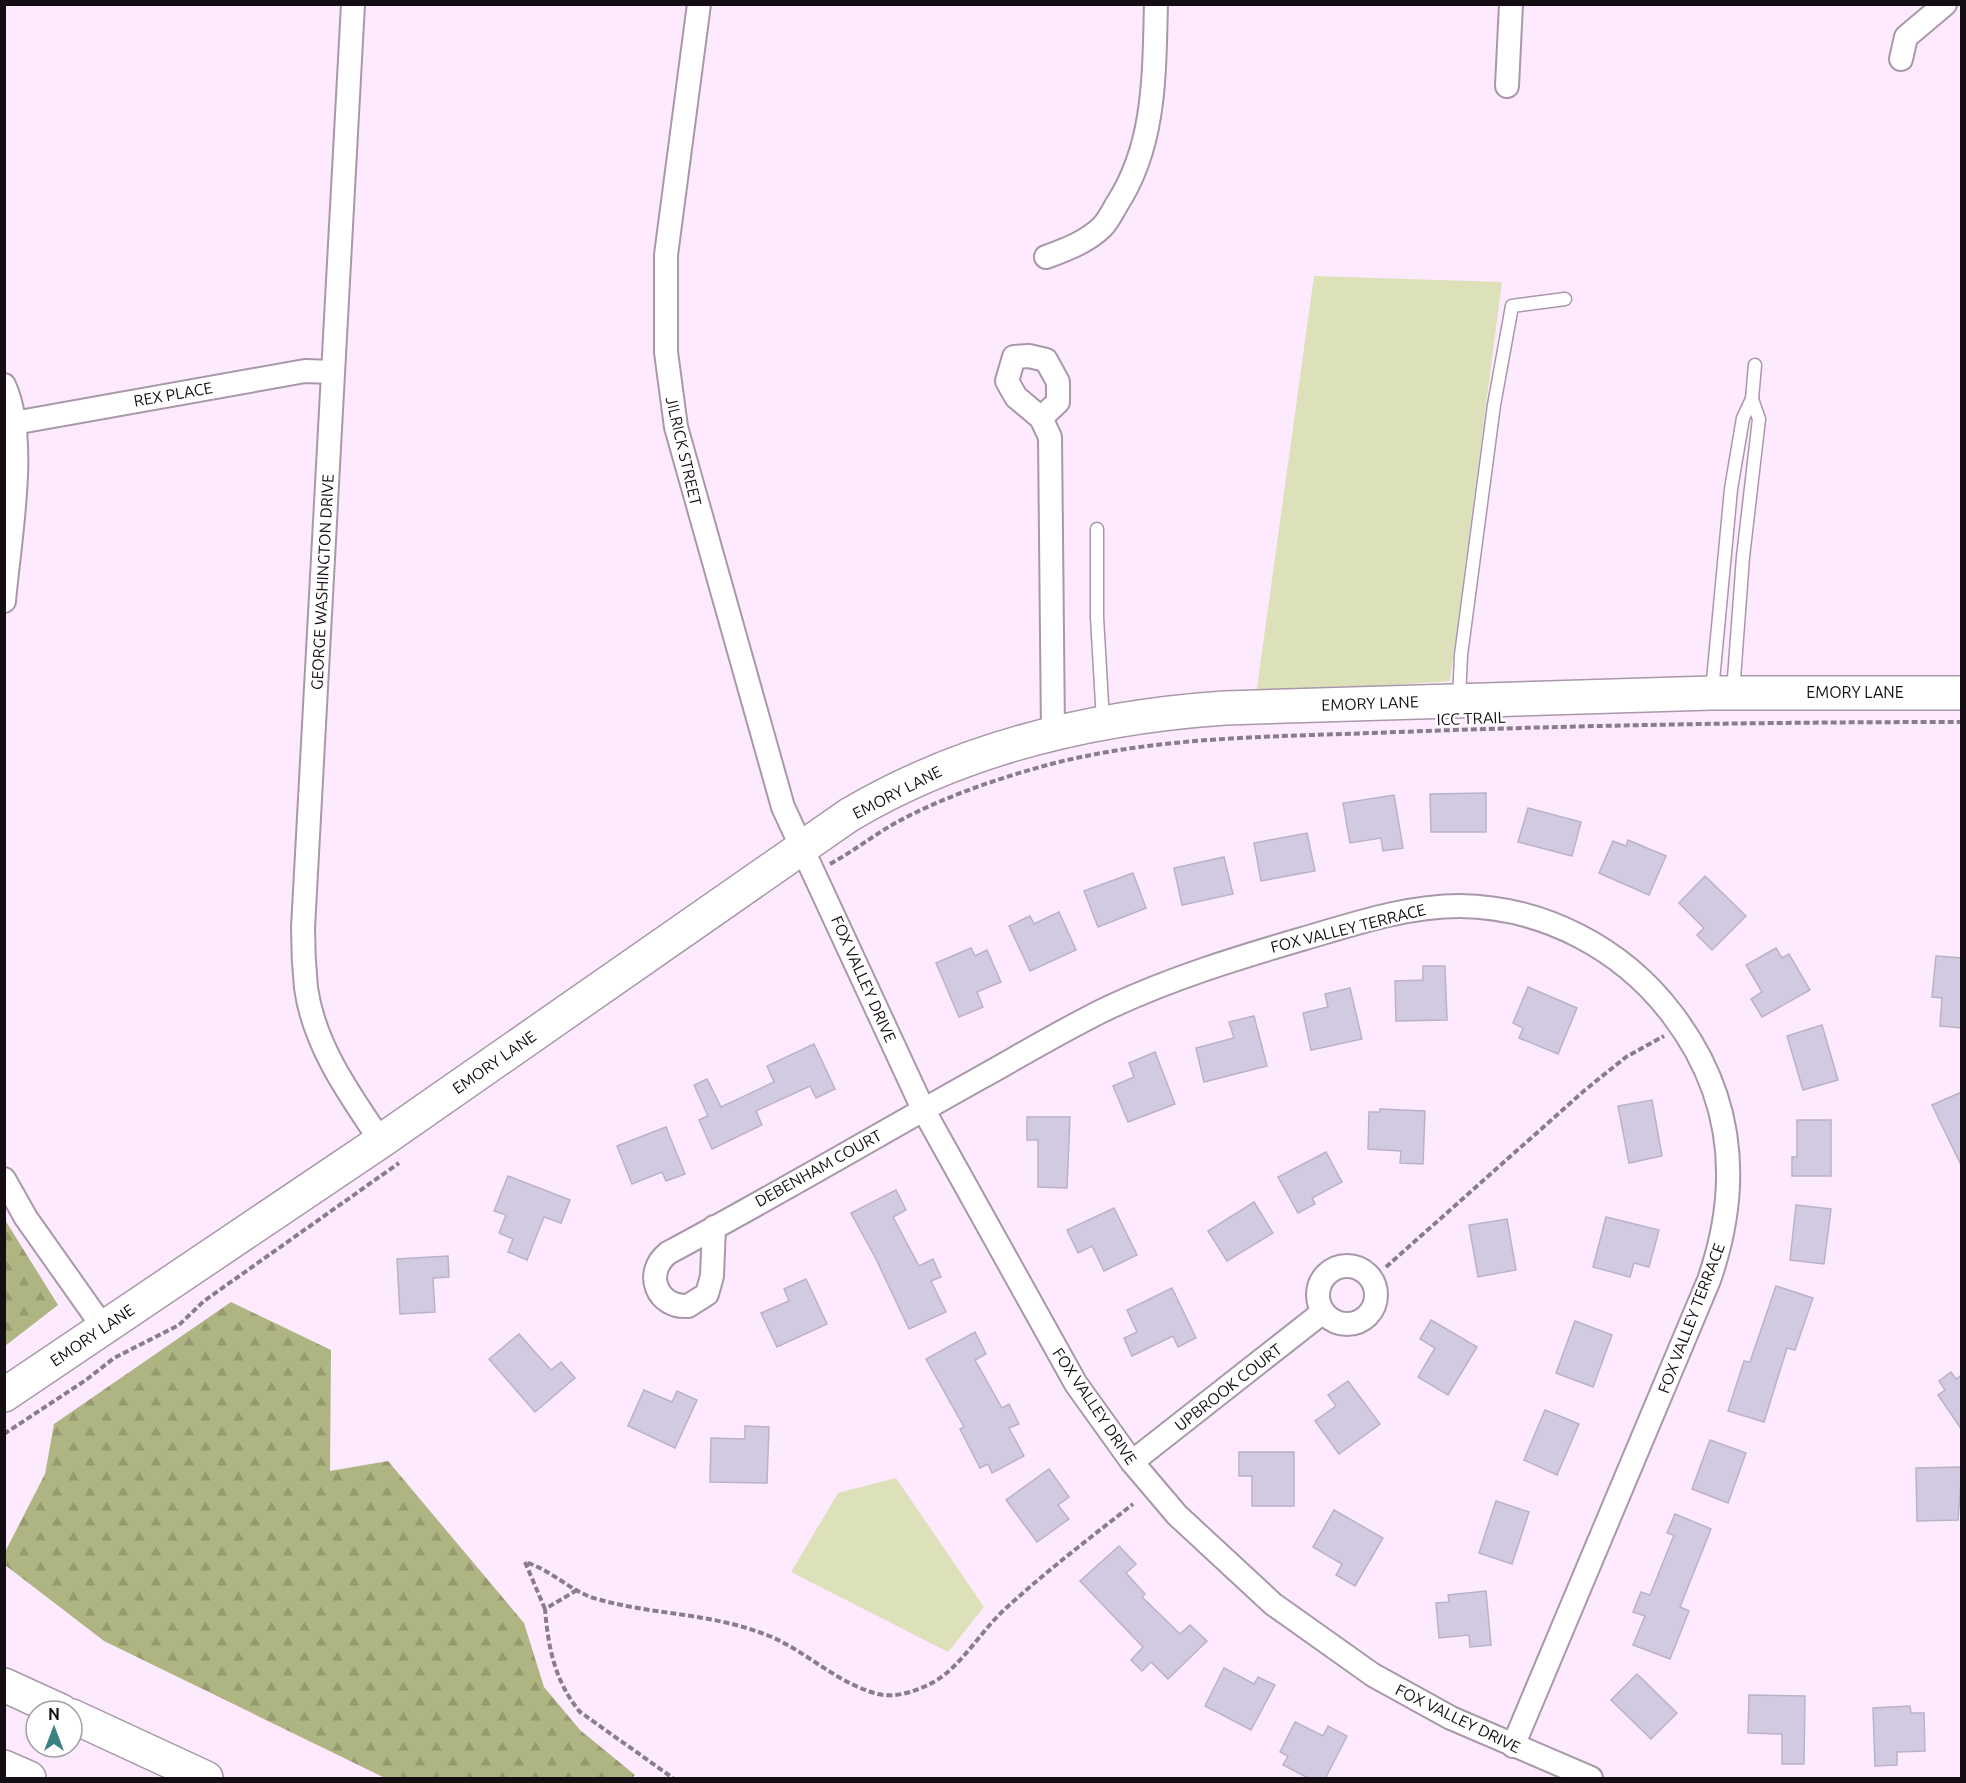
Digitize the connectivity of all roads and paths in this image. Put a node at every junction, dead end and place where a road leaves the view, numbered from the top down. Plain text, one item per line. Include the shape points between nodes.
1 (353, 4) edge
2 (699, 4) edge
3 (1156, 4) edge
4 (1511, 4) edge
5 (1945, 4) edge
6 (1901, 58) dead end
7 (1507, 86) dead end
8 (1046, 257) dead end
9 (1565, 299) dead end
10 (1755, 365) dead end
11 (333, 372) junction
12 (4, 385) edge
13 (1752, 399) junction
14 (1041, 418) dead end
15 (14, 423) junction
16 (1097, 529) dead end
17 (4, 601) edge
18 (1722, 692) junction
19 (1962, 693) edge
20 (1459, 700) junction
21 (1103, 722) junction
22 (1962, 722) edge
23 (1053, 733) junction
24 (815, 856) junction
25 (1665, 1035) dead end
26 (923, 1109) junction
27 (381, 1141) junction
28 (4, 1179) edge
29 (714, 1227) dead end
30 (1386, 1267) dead end
31 (1323, 1312) dead end
32 (103, 1327) junction
33 (4, 1395) edge
34 (1132, 1462) junction
35 (1133, 1504) dead end
36 (577, 1590) junction
37 (545, 1609) junction
38 (4, 1685) edge
39 (35, 1699) edge
40 (84, 1722) edge
41 (1513, 1746) junction
42 (4, 1767) edge
43 (28, 1779) edge
44 (206, 1779) edge
45 (673, 1779) edge
46 (1591, 1779) edge

1 - 11 street, GEORGE WASHINGTON DRIVE
2 - 24 street, JILRICK STREET via 666,255 664,316 669,383 680,447 774,779 783,807
3 - 8 street via 1154,91 1142,157 1103,227 1073,247
4 - 7 street
5 - 6 street via 1906,38
9 - 20 lane via 1512,306 1494,405 1461,655
10 - 13 lane
11 - 15 street, REX PLACE via 305,371
11 - 27 street, GEORGE WASHINGTON DRIVE via 304,959 306,989 318,1034
12 - 15 street
13 - 18 lane via 1743,418 1731,489
13 - 18 lane via 1759,419
14 - 23 street via 1050,436
15 - 17 street via 16,461
16 - 21 lane
18 - 19 main road, EMORY LANE
18 - 20 main road, EMORY LANE
20 - 21 main road, EMORY LANE via 1216,709
21 - 23 main road, EMORY LANE
22 - 24 path, ICC TRAIL via 1749,722 1172,742 1098,753 970,790
23 - 24 main road, EMORY LANE via 988,751 901,786 849,816
24 - 26 street, FOX VALLEY DRIVE
24 - 27 main road, EMORY LANE
25 - 30 path via 1626,1057 1585,1090
26 - 29 street, DEBENHAM COURT
26 - 34 street, FOX VALLEY DRIVE via 1056,1352
26 - 41 street, FOX VALLEY TERRACE via 1068,1028 1155,987 1253,953 1424,908 1494,909 1552,924 1608,952 1659,997 1696,1050 1719,1112 1729,1168 1725,1226 1709,1280
27 - 32 main road, EMORY LANE
28 - 32 street via 26,1218
31 - 34 street, UPBROOK COURT
32 - 33 main road, EMORY LANE
34 - 41 street, FOX VALLEY DRIVE via 1211,1549 1305,1629 1401,1691
35 - 36 path via 1003,1611 946,1673 932,1683 899,1695 861,1687 796,1649 731,1623 595,1599
36 - 37 path
36 - 37 path via 543,1567 525,1562
37 - 45 path via 551,1656 568,1698 595,1724
38 - 39 main road
40 - 44 main road
41 - 46 street, FOX VALLEY DRIVE
42 - 43 main road

